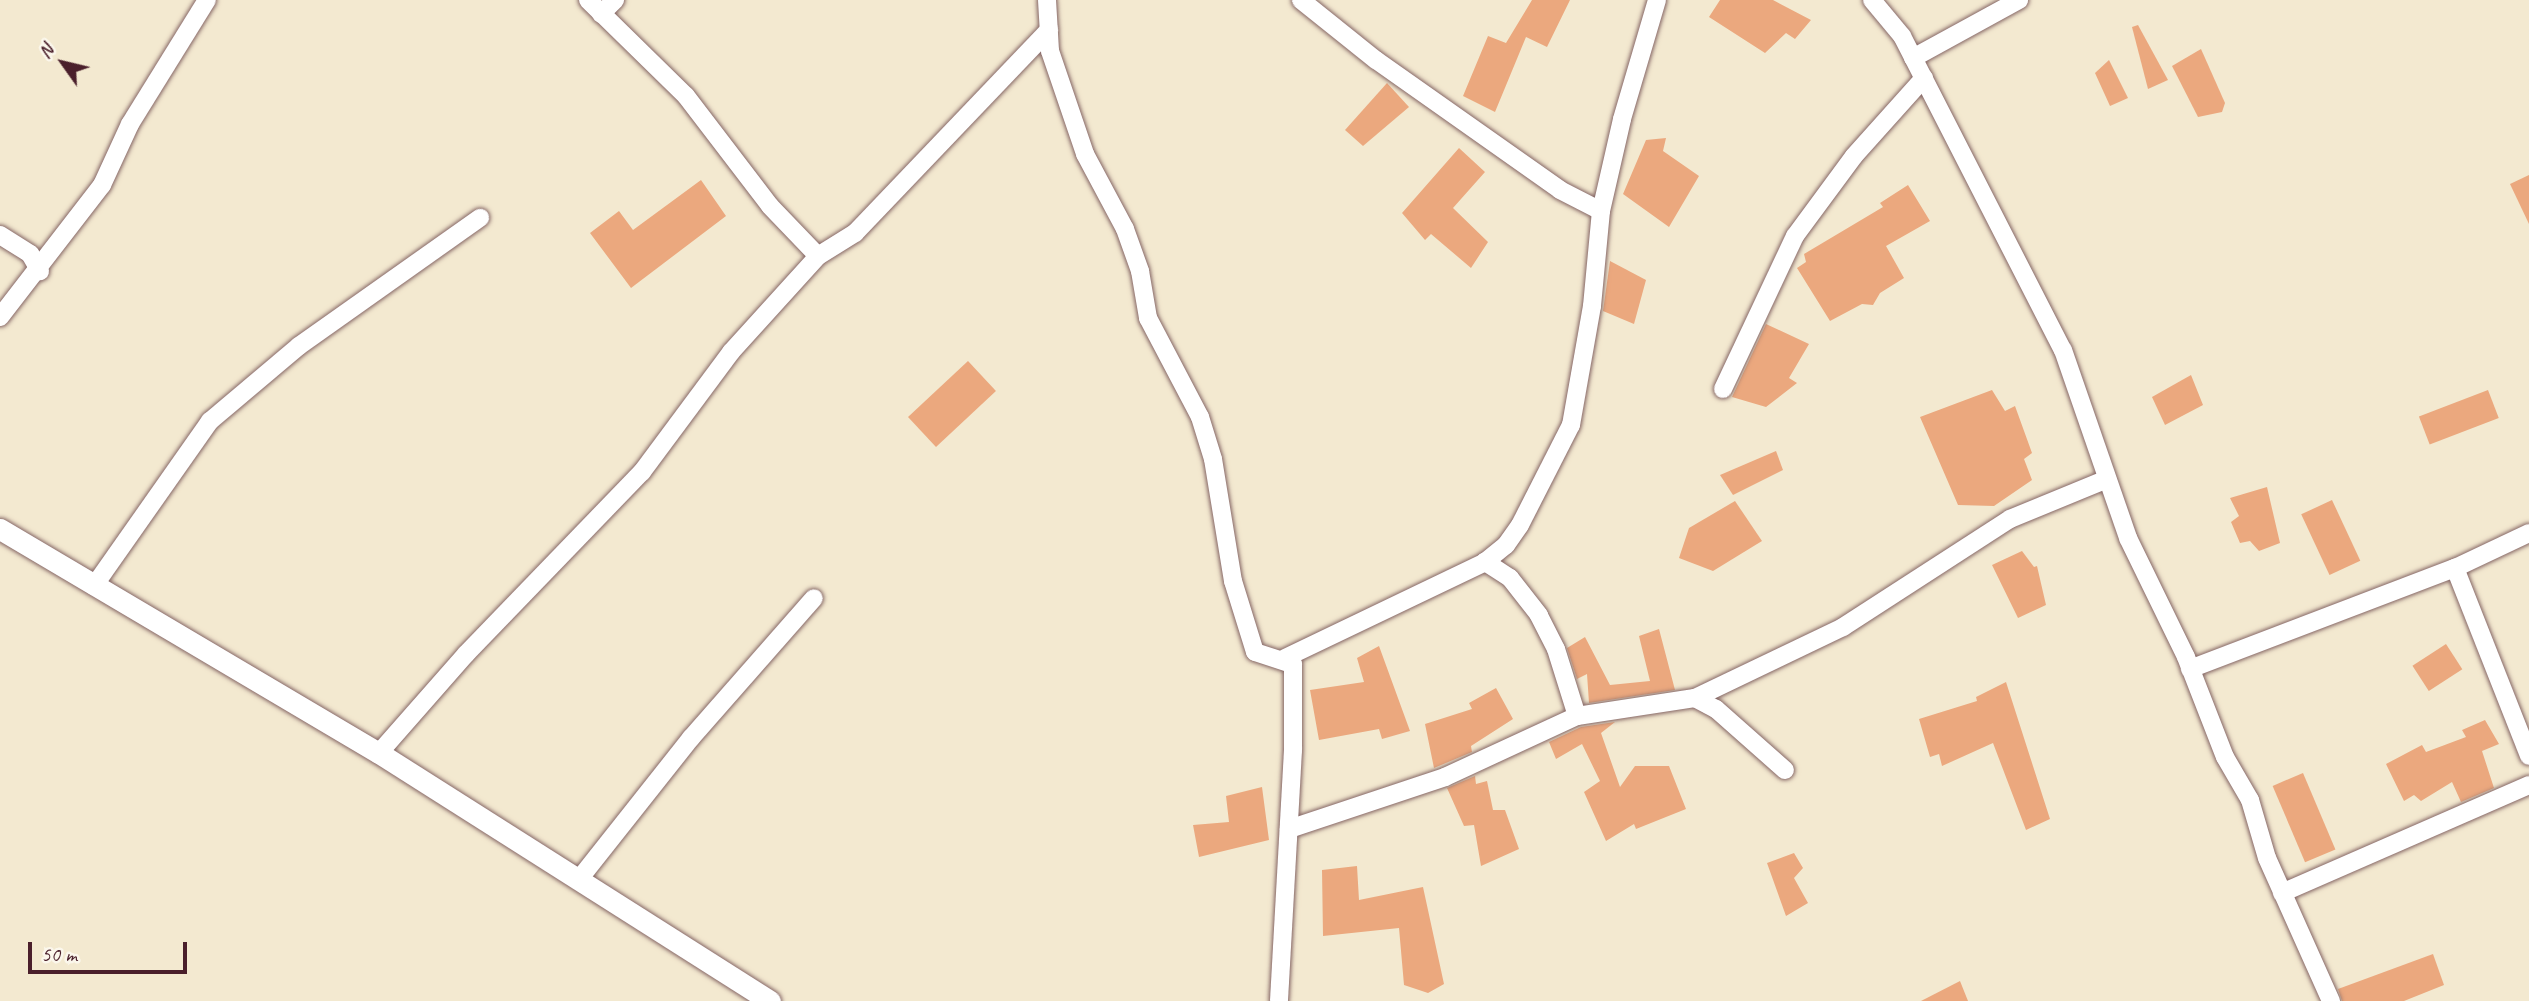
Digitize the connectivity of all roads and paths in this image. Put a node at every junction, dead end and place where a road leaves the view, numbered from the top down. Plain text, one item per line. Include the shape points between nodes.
1 (207, 0) edge
2 (588, 0) edge
3 (615, 0) edge
4 (1062, 0) edge
5 (1301, 0) edge
6 (1657, 0) edge
7 (1872, 0) edge
8 (2019, 0) edge
9 (601, 14) junction
10 (1048, 16) edge
11 (1913, 58) junction
12 (1924, 78) junction
13 (1601, 211) junction
14 (480, 218) dead end
15 (0, 235) edge
16 (818, 256) junction
17 (40, 271) junction
18 (0, 317) edge
19 (1723, 389) dead end
20 (2107, 479) junction
21 (0, 529) edge
22 (2529, 533) edge
23 (1485, 562) junction
24 (2455, 568) junction
25 (94, 586) junction
26 (814, 598) dead end
27 (1285, 658) junction
28 (2190, 669) junction
29 (1695, 698) junction
30 (1577, 716) junction
31 (379, 752) junction
32 (2529, 756) edge
33 (1785, 770) dead end
34 (2529, 785) edge
35 (1289, 829) junction
36 (580, 877) junction
37 (2282, 893) junction
38 (770, 1001) edge
39 (1279, 1001) edge
40 (2331, 1001) edge

1 - 17 street via 130,124 102,185
2 - 9 street
3 - 9 street
4 - 10 street
5 - 13 street via 1376,60 1528,167
6 - 13 street
7 - 11 street via 1902,36
8 - 11 street
9 - 16 street via 686,96 770,206
10 - 16 street via 855,233
10 - 27 street via 1050,51 1085,154 1110,196 1136,260 1147,318 1200,417 1213,459 1233,581 1255,652
11 - 12 street
12 - 19 street via 1854,156 1796,236
12 - 20 street via 2063,350
13 - 23 street via 1592,306 1571,425 1520,525 1506,545
14 - 25 street via 299,346 210,421
15 - 17 street via 30,254
16 - 31 street via 731,352 642,472 466,654
17 - 18 street
20 - 28 street via 2128,538
20 - 29 street via 2010,519 1843,627
21 - 25 street
22 - 24 street
23 - 27 street
23 - 30 street via 1510,578 1539,615 1556,649
24 - 28 street
24 - 32 street
25 - 31 street
26 - 36 street via 691,738
27 - 35 street via 1293,664 1294,702
28 - 37 street via 2220,747 2250,800
29 - 30 street
29 - 33 street via 1716,709
30 - 35 street via 1445,777
31 - 36 street
34 - 37 street
35 - 39 street
36 - 38 street
37 - 40 street

